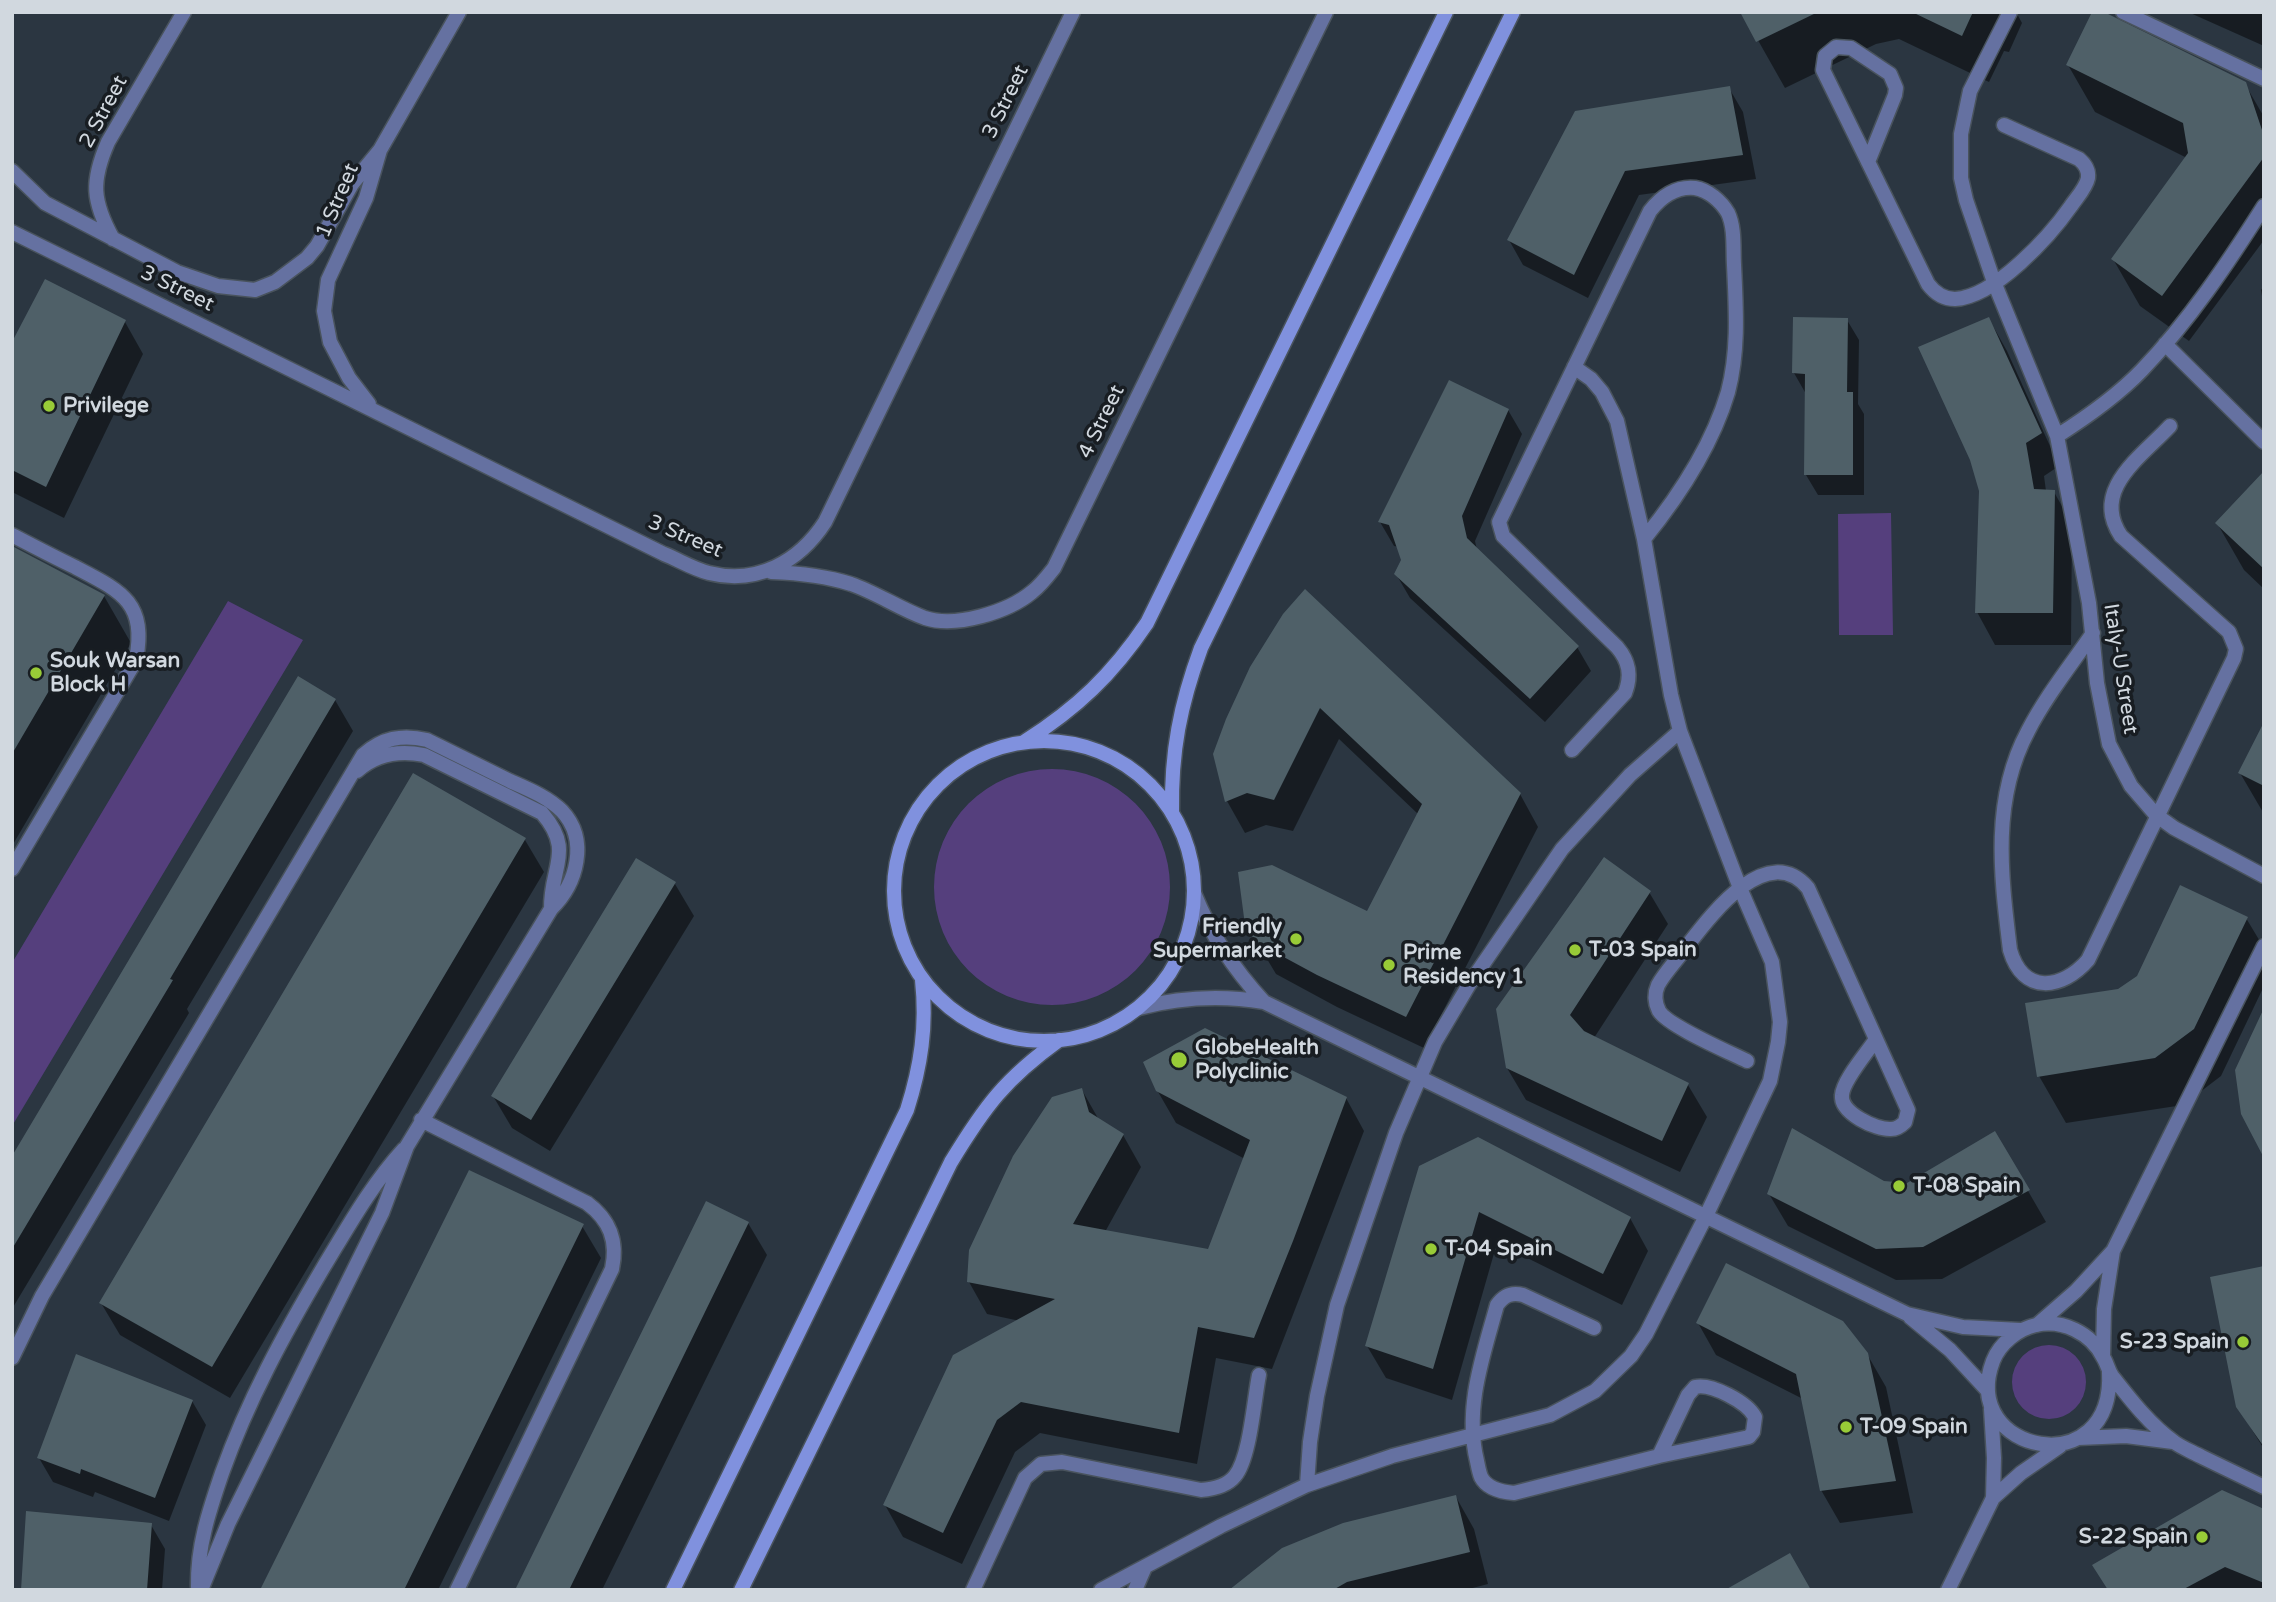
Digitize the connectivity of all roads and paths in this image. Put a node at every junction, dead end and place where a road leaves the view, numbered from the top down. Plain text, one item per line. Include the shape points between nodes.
1 (184, 12) edge
2 (459, 12) edge
3 (1073, 12) edge
4 (1326, 12) edge
5 (1446, 12) edge
6 (1513, 12) edge
7 (2010, 12) edge
8 (2123, 12) edge
9 (2264, 79) edge
10 (2004, 125) dead end
11 (380, 150) junction
12 (1868, 162) junction
13 (12, 171) edge
14 (2264, 206) edge
15 (12, 232) edge
16 (113, 239) junction
17 (1994, 282) junction
18 (2165, 344) junction
19 (1574, 366) junction
20 (375, 410) junction
21 (2171, 426) dead end
22 (2057, 436) junction
23 (2264, 442) edge
24 (12, 535) edge
25 (1644, 539) junction
26 (766, 572) junction
27 (2093, 633) junction
28 (1680, 731) junction
29 (1023, 742) junction
30 (1572, 750) dead end
31 (1172, 813) junction
32 (2157, 815) junction
33 (12, 869) edge
34 (2264, 876) edge
35 (1740, 888) junction
36 (1194, 893) junction
37 (2264, 946) edge
38 (922, 980) junction
39 (1264, 1002) junction
40 (1139, 1008) junction
41 (1876, 1039) junction
42 (1059, 1040) junction
43 (1748, 1061) dead end
44 (1419, 1076) junction
45 (421, 1120) junction
46 (407, 1146) junction
47 (1706, 1216) junction
48 (2113, 1251) junction
49 (1907, 1314) junction
50 (2037, 1325) junction
51 (1594, 1328) dead end
52 (2020, 1331) junction
53 (2103, 1356) junction
54 (12, 1358) edge
55 (2109, 1372) junction
56 (1259, 1376) dead end
57 (1989, 1397) junction
58 (1471, 1437) junction
59 (2078, 1438) junction
60 (2174, 1443) junction
61 (2064, 1444) junction
62 (1659, 1456) junction
63 (1307, 1485) junction
64 (2264, 1488) edge
65 (1993, 1498) junction
66 (1145, 1567) junction
67 (200, 1590) edge
68 (457, 1590) edge
69 (673, 1590) edge
70 (741, 1590) edge
71 (973, 1590) edge
72 (1101, 1590) edge
73 (1135, 1590) edge
74 (1948, 1590) edge

1 - 16 street, 2 Street via 99,165 96,193
2 - 11 street, 1 Street
3 - 26 street, 3 Street via 825,522 800,553
4 - 26 street, 4 Street via 1044,582 1022,600 972,619 940,621 848,583
5 - 29 street via 1147,623 1097,687
6 - 31 street via 1201,648 1176,729
7 - 17 street, Italy-U Street via 1970,91 1959,156 1963,189
8 - 9 street
10 - 17 street via 2079,159 2088,172 2084,188 2044,240
11 - 16 street via 352,184 307,258 283,277 255,290 199,281
11 - 20 street, 1 Street via 369,189 328,280 324,311 336,356
12 - 12 street via 1824,70 1825,56 1836,47 1851,48 1894,80 1895,95
12 - 17 street via 1932,290 1954,299
13 - 16 street via 45,203
14 - 18 street
15 - 20 street, 3 Street
17 - 22 street, Italy-U Street
18 - 22 street via 2115,395
18 - 23 street
19 - 25 street via 1602,392 1617,421
19 - 25 street via 1657,201 1687,188 1715,198 1728,213 1733,233 1733,368 1719,416 1696,466
19 - 30 street via 1499,522 1503,536 1628,663 1625,692
20 - 26 street, 3 Street via 694,568 727,577
21 - 32 street via 2118,481 2111,515 2122,536 2229,632 2235,649
22 - 27 street, Italy-U Street
24 - 33 street via 115,588 138,621 140,640 136,660
25 - 28 street
27 - 32 street, Italy-U Street via 2109,744 2131,786
27 - 32 street via 2028,730 2005,790 2000,833 2006,914 2010,950 2022,974 2036,982 2057,982 2080,970
28 - 35 street
28 - 44 street via 1614,790 1562,849 1454,1008
29 - 31 street via 1058,742 1092,749 1123,764 1150,786
29 - 38 street via 966,762 933,788 909,822 895,861 893,903 902,943
31 - 36 street via 1192,865
32 - 34 street, Italy-U Street
35 - 41 street via 1776,873 1802,881
35 - 43 street via 1716,908 1662,979 1656,1001 1668,1020
35 - 47 street via 1772,962 1779,1003 1778,1042 1770,1080
36 - 39 street via 1222,952
36 - 40 street via 1180,956 1162,985
37 - 48 street
38 - 42 street via 949,1008 982,1028 1020,1039
38 - 69 street via 923,1045 907,1110
39 - 40 street via 1213,996
39 - 44 street
40 - 42 street via 1088,1035
41 - 41 street via 1908,1110 1906,1122 1895,1129 1852,1115 1841,1098 1844,1086
42 - 70 street via 999,1091 951,1163
44 - 47 street
44 - 63 street via 1336,1305 1317,1396
45 - 46 street
45 - 54 street via 551,909 560,847 552,824 542,813 486,777 412,752 371,760 349,779 42,1296
45 - 68 street via 587,1203 605,1220 614,1244 612,1269
46 - 67 street via 382,1213
46 - 67 street via 363,1202 262,1375 209,1510 199,1553
47 - 49 street
47 - 58 street via 1646,1334 1614,1374 1595,1391 1550,1415
48 - 50 street
48 - 53 street
49 - 52 street via 1963,1327
49 - 57 street via 1958,1359
50 - 52 street
50 - 53 street via 2075,1329
51 - 58 street via 1523,1295 1511,1294 1500,1300 1475,1391
52 - 57 street via 1995,1356
53 - 55 street
55 - 59 street via 2105,1409 2095,1426
55 - 60 street
56 - 71 street via 1244,1457 1234,1478 1201,1490 1062,1462 1041,1464 1025,1478
57 - 61 street via 2011,1433 2045,1446
57 - 65 street
58 - 62 street via 1481,1477 1495,1489 1514,1493
58 - 63 street via 1391,1456
59 - 60 street via 2126,1436
59 - 61 street
60 - 64 street
61 - 65 street
62 - 62 street via 1749,1437 1755,1417 1745,1405 1709,1386 1695,1387
63 - 66 street
65 - 74 street
66 - 72 street
66 - 73 street

